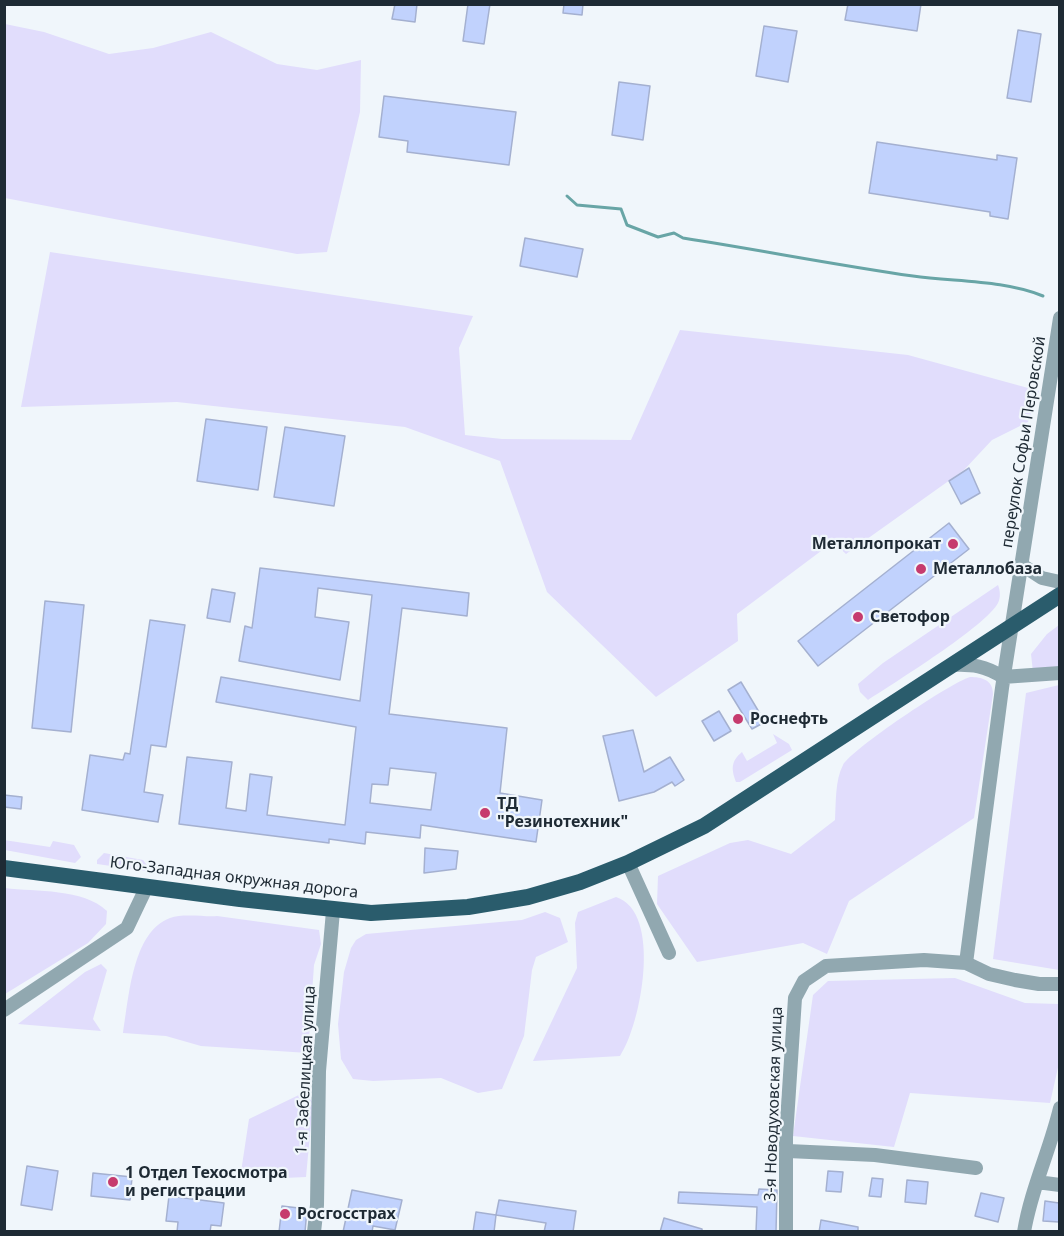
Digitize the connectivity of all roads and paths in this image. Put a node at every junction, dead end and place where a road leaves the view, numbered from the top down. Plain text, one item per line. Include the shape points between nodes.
1 (1059, 318) edge
2 (1022, 566) junction
3 (1059, 582) edge
4 (1059, 595) edge
5 (1011, 625) junction
6 (951, 665) junction
7 (1059, 673) edge
8 (1003, 677) junction
9 (628, 864) junction
10 (4, 868) edge
11 (147, 886) junction
12 (333, 911) junction
13 (669, 953) dead end
14 (966, 963) junction
15 (1059, 984) edge
16 (4, 1010) edge
17 (1059, 1108) edge
18 (788, 1151) junction
19 (976, 1168) dead end
20 (1037, 1182) junction
21 (1059, 1185) edge
22 (314, 1232) edge
23 (786, 1232) edge
24 (1024, 1232) edge

1 - 2 street, переулок Софьи Перовской
2 - 3 street via 1042,578
2 - 5 street, переулок Софьи Перовской
4 - 5 highway, Юго-Западная окружная дорога
5 - 6 highway, Юго-Западная окружная дорога
5 - 8 street, переулок Софьи Перовской
6 - 8 street via 987,667
6 - 9 highway, Юго-Западная окружная дорога via 735,807
7 - 8 street
8 - 14 street, переулок Софьи Перовской
9 - 12 highway, Юго-Западная окружная дорога via 569,885 487,904 398,912
9 - 13 street
10 - 11 highway, Юго-Западная окружная дорога
11 - 12 highway, Юго-Западная окружная дорога
11 - 16 street via 127,927
12 - 22 street, 1-я Забелицкая улица via 319,1071
14 - 15 street via 1015,980
14 - 18 street, 3-я Новодуховская улица via 924,960 826,966 804,981 795,998
17 - 20 street via 1051,1146
18 - 19 street via 876,1155
18 - 23 street, 3-я Новодуховская улица
20 - 21 street
20 - 24 street via 1029,1200

